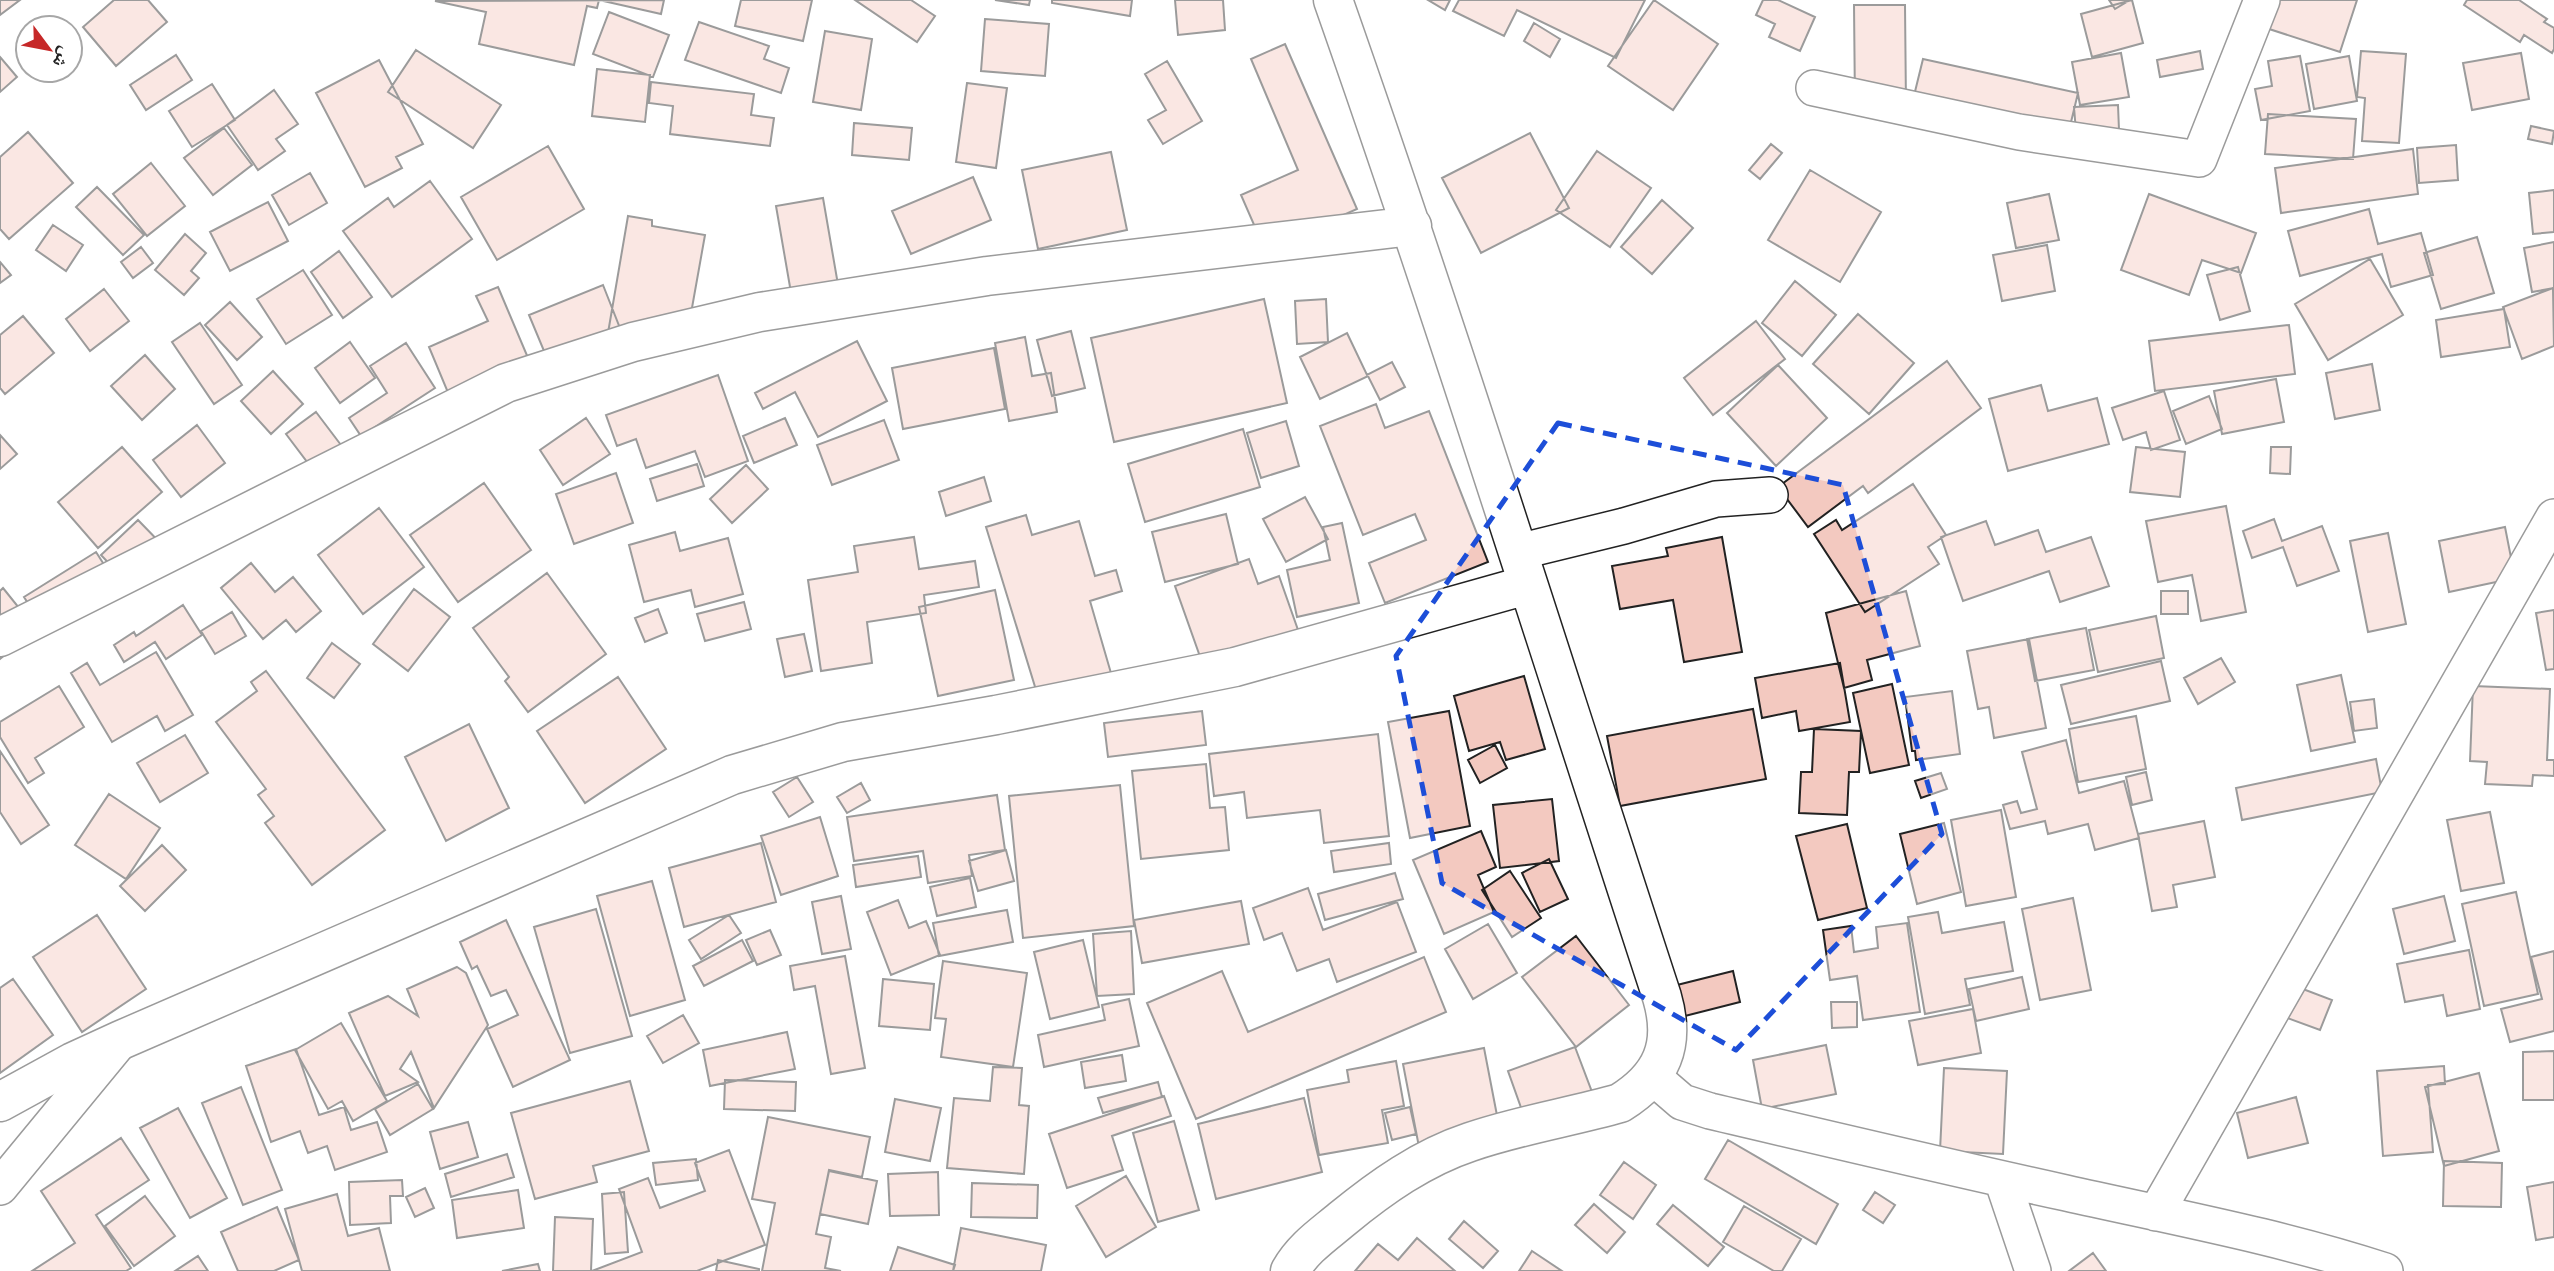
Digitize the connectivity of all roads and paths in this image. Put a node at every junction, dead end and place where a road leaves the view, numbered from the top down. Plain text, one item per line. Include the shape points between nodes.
1 (1333, 0) edge
2 (2262, 0) edge
3 (1814, 88) dead end
4 (1412, 226) junction
5 (1770, 495) dead end
6 (2554, 517) edge
7 (1523, 568) junction
8 (0, 637) edge
9 (121, 1040) junction
10 (1653, 1077) junction
11 (0, 1102) edge
12 (2003, 1179) junction
13 (0, 1187) edge
14 (2156, 1213) junction
15 (1289, 1265) edge
16 (2033, 1271) edge
17 (2385, 1271) edge

1 - 4 street
2 - 3 street via 2199,159 2018,132
4 - 7 street
4 - 8 street via 987,276 760,312 633,342 506,383
5 - 7 street via 1716,499 1624,526
6 - 14 street
7 - 9 street via 1235,667 843,742 732,775
7 - 10 street via 1668,1017 1668,1038
9 - 11 street
9 - 13 street
10 - 12 street via 1682,1102 1710,1111
10 - 15 street via 1620,1102 1469,1142 1432,1158 1392,1180
12 - 14 street
12 - 16 street
14 - 17 street

